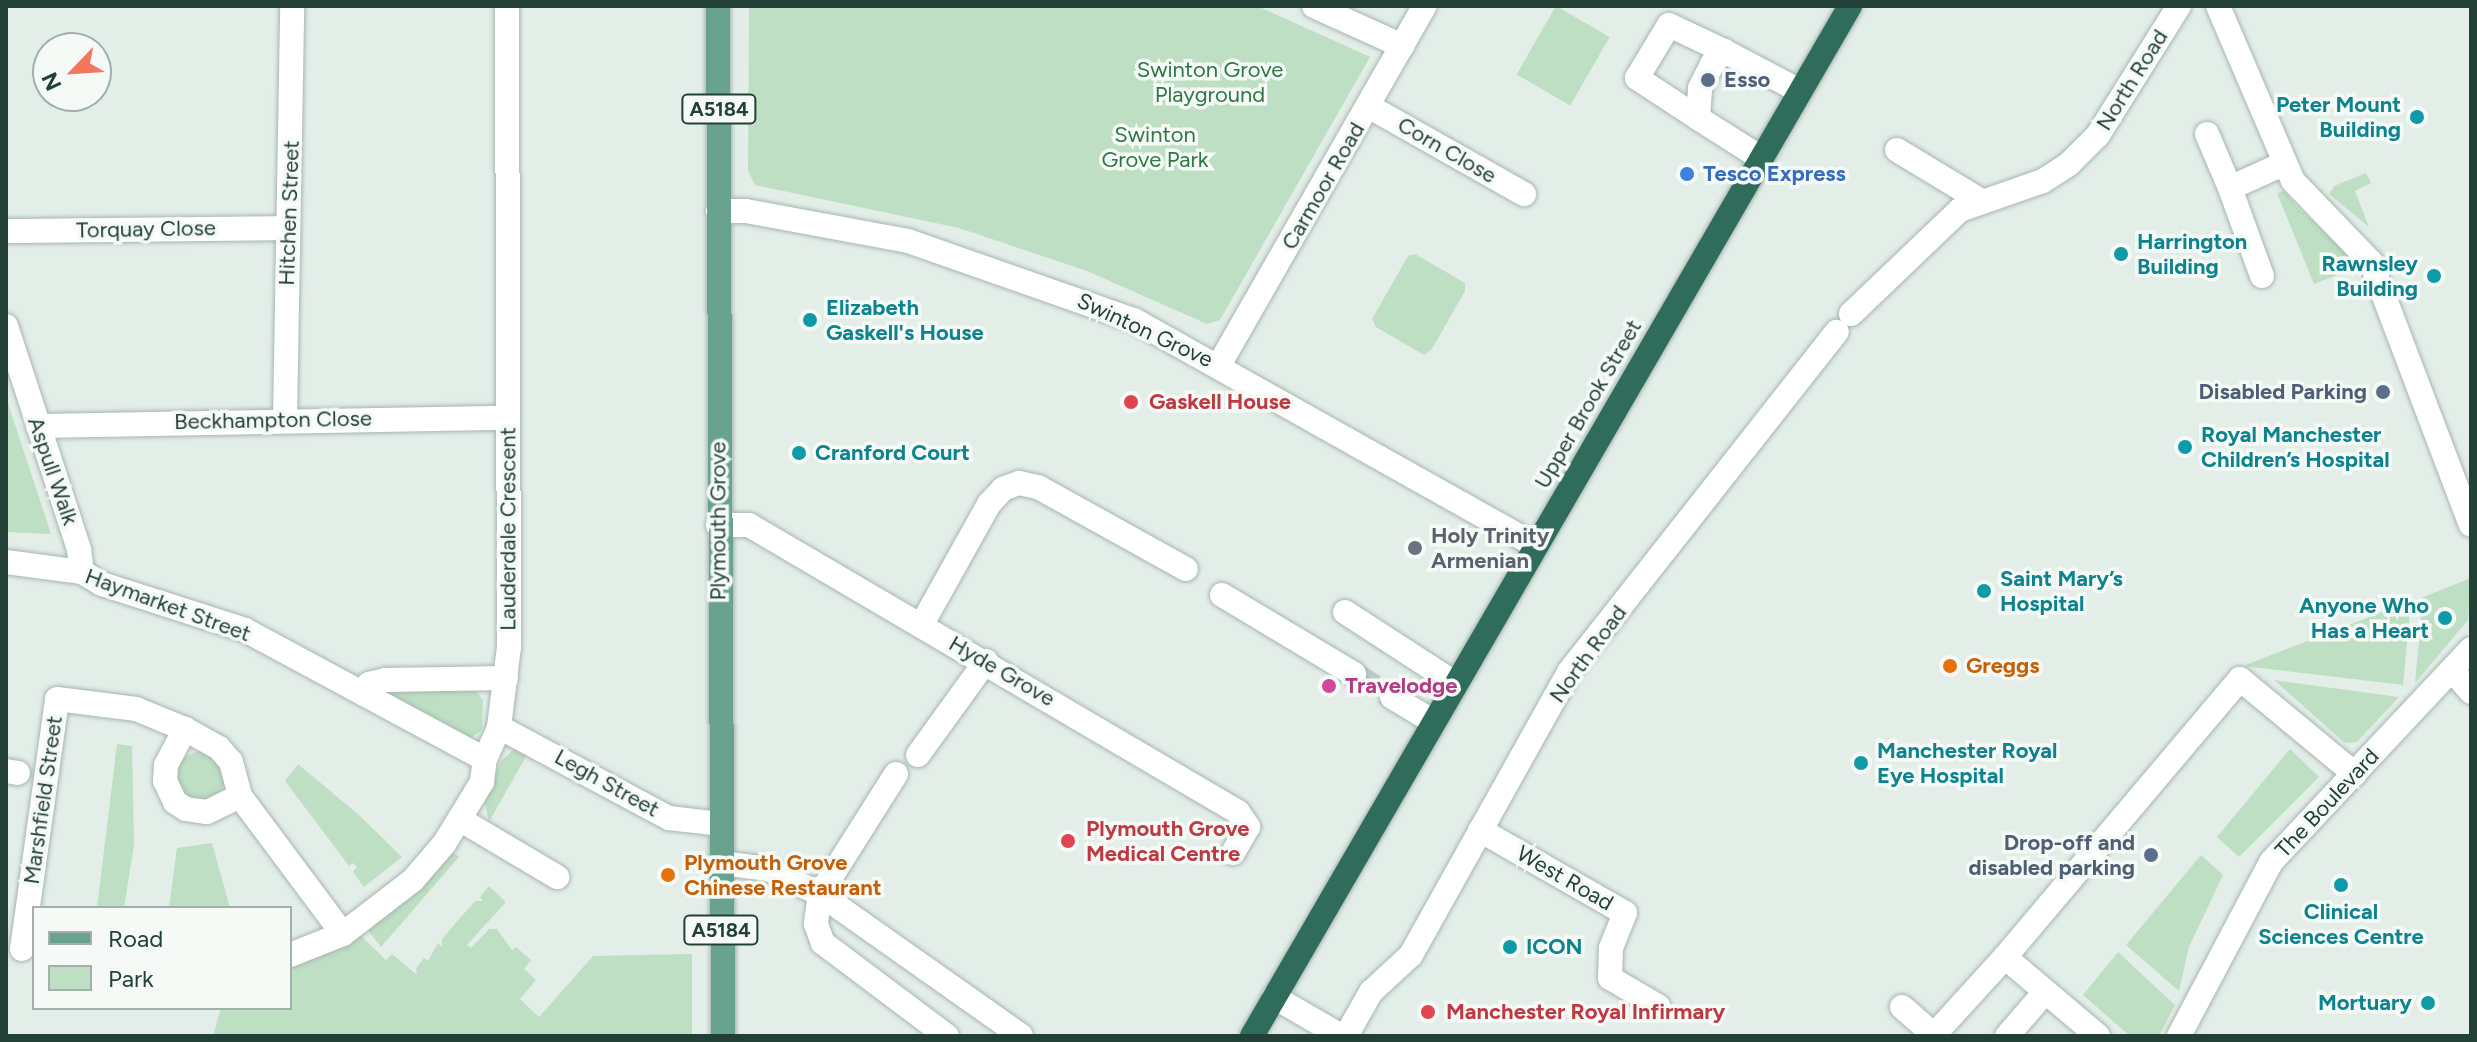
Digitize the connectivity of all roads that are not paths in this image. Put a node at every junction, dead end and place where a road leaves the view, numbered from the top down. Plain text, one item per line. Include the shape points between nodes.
1 (292, 6) edge
2 (507, 6) edge
3 (718, 6) edge
4 (1314, 6) edge
5 (1425, 6) edge
6 (1850, 6) edge
7 (2179, 6) edge
8 (2218, 6) edge
9 (1402, 46) junction
10 (1724, 51) junction
11 (1800, 91) junction
12 (1370, 107) junction
13 (1698, 118) junction
14 (2207, 134) dead end
15 (1897, 150) dead end
16 (1761, 158) junction
17 (2285, 163) junction
18 (2230, 188) junction
19 (1524, 194) dead end
20 (1983, 202) junction
21 (718, 211) junction
22 (286, 228) junction
23 (6, 231) edge
24 (2262, 276) dead end
25 (6, 326) edge
26 (1219, 365) junction
27 (508, 418) junction
28 (285, 420) junction
29 (38, 426) junction
30 (718, 525) junction
31 (2471, 525) edge
32 (1536, 546) junction
33 (6, 562) edge
34 (1186, 569) dead end
35 (82, 572) junction
36 (1222, 595) dead end
37 (1345, 612) dead end
38 (922, 624) junction
39 (2471, 649) edge
40 (986, 661) junction
41 (2452, 670) junction
42 (1354, 674) tunnel mouth
43 (506, 678) junction
44 (1456, 684) junction
45 (2471, 692) edge
46 (364, 694) junction
47 (1392, 697) tunnel mouth
48 (1434, 722) junction
49 (499, 727) junction
50 (185, 729) junction
51 (918, 755) dead end
52 (485, 759) junction
53 (896, 774) dead end
54 (2355, 774) junction
55 (240, 796) junction
56 (461, 820) junction
57 (720, 824) junction
58 (1480, 830) junction
59 (1233, 853) dead end
60 (721, 863) junction
61 (557, 877) dead end
62 (820, 894) junction
63 (343, 934) junction
64 (21, 949) edge
65 (292, 954) edge
66 (2005, 957) junction
67 (2045, 992) junction
68 (1274, 997) junction
69 (1658, 1006) dead end
70 (1902, 1007) dead end
71 (1016, 1032) edge
72 (723, 1036) edge
73 (947, 1036) edge
74 (1252, 1036) edge
75 (1343, 1036) edge
76 (1934, 1036) edge
77 (2007, 1036) edge
78 (2098, 1036) edge
79 (2179, 1036) edge

1 - 22 street, Hitchen Street via 291,209
2 - 27 street, Lauderdale Crescent
3 - 21 main road, Plymouth Grove / A5184
4 - 9 street
5 - 9 street, Carmoor Road
6 - 11 highway, Upper Brook Street
7 - 20 street, North Road via 2098,135 2069,164 2043,181
8 - 17 street
9 - 12 street, Carmoor Road
10 - 11 street
10 - 13 street via 1700,88
10 - 13 street via 1669,25 1637,78
11 - 16 highway, Upper Brook Street
12 - 19 street, Corn Close
12 - 26 street, Carmoor Road
13 - 16 street
14 - 18 street
15 - 20 street
16 - 32 highway, Upper Brook Street
17 - 18 street
17 - 31 street via 2312,204 2371,262
18 - 24 street
20 - 58 street, North Road via 1960,210 1844,323 1569,672
21 - 26 street, Swinton Grove via 908,241 1077,298
21 - 30 main road, Plymouth Grove / A5184
22 - 23 street, Torquay Close
22 - 28 street, Hitchen Street
25 - 29 street, Aspull Walk
26 - 32 street, Swinton Grove
27 - 28 street, Beckhampton Close
27 - 43 street, Lauderdale Crescent
28 - 29 street, Beckhampton Close
29 - 35 street, Aspull Walk
30 - 38 street, Hyde Grove via 749,525
30 - 57 main road, Plymouth Grove / A5184
32 - 44 highway, Upper Brook Street
33 - 35 street, Haymarket Street
34 - 38 street via 1038,487 1019,483 1003,489 989,504
35 - 46 street, Haymarket Street via 102,584 245,630
36 - 42 street
37 - 44 street
38 - 40 street, Hyde Grove
39 - 41 street, The Boulevard
40 - 51 street
40 - 59 street, Hyde Grove via 1238,812 1248,827
41 - 45 street
41 - 54 street, The Boulevard
43 - 46 street via 385,680 369,684
43 - 49 street, Lauderdale Crescent
44 - 48 highway, Upper Brook Street
46 - 52 street, Haymarket Street
47 - 48 street
48 - 68 highway, Upper Brook Street
49 - 52 street, Lauderdale Crescent
49 - 57 street, Legh Street via 669,818
50 - 55 street, Marshfield Street via 219,748 231,762
50 - 55 street via 166,765 165,781 175,802 207,812
50 - 64 street, Marshfield Street via 136,709 46,697
52 - 56 street, Lauderdale Crescent via 482,782
53 - 62 street
54 - 66 street via 2240,679
54 - 79 street, The Boulevard via 2271,862
55 - 63 street, Marshfield Street
56 - 61 street
56 - 63 street, Lauderdale Crescent via 413,880
57 - 60 main road, Plymouth Grove / A5184
58 - 69 street, West Road via 1625,913 1611,948 1610,978
58 - 75 street, North Road via 1411,955 1398,973 1371,992
60 - 62 street via 768,869
60 - 72 main road, Plymouth Grove / A5184
62 - 71 street
62 - 73 street via 816,924 823,943
63 - 65 street, Lauderdale Crescent
66 - 67 street
66 - 76 street
67 - 77 street
67 - 78 street
68 - 74 highway, Upper Brook Street
68 - 75 street
70 - 76 street

